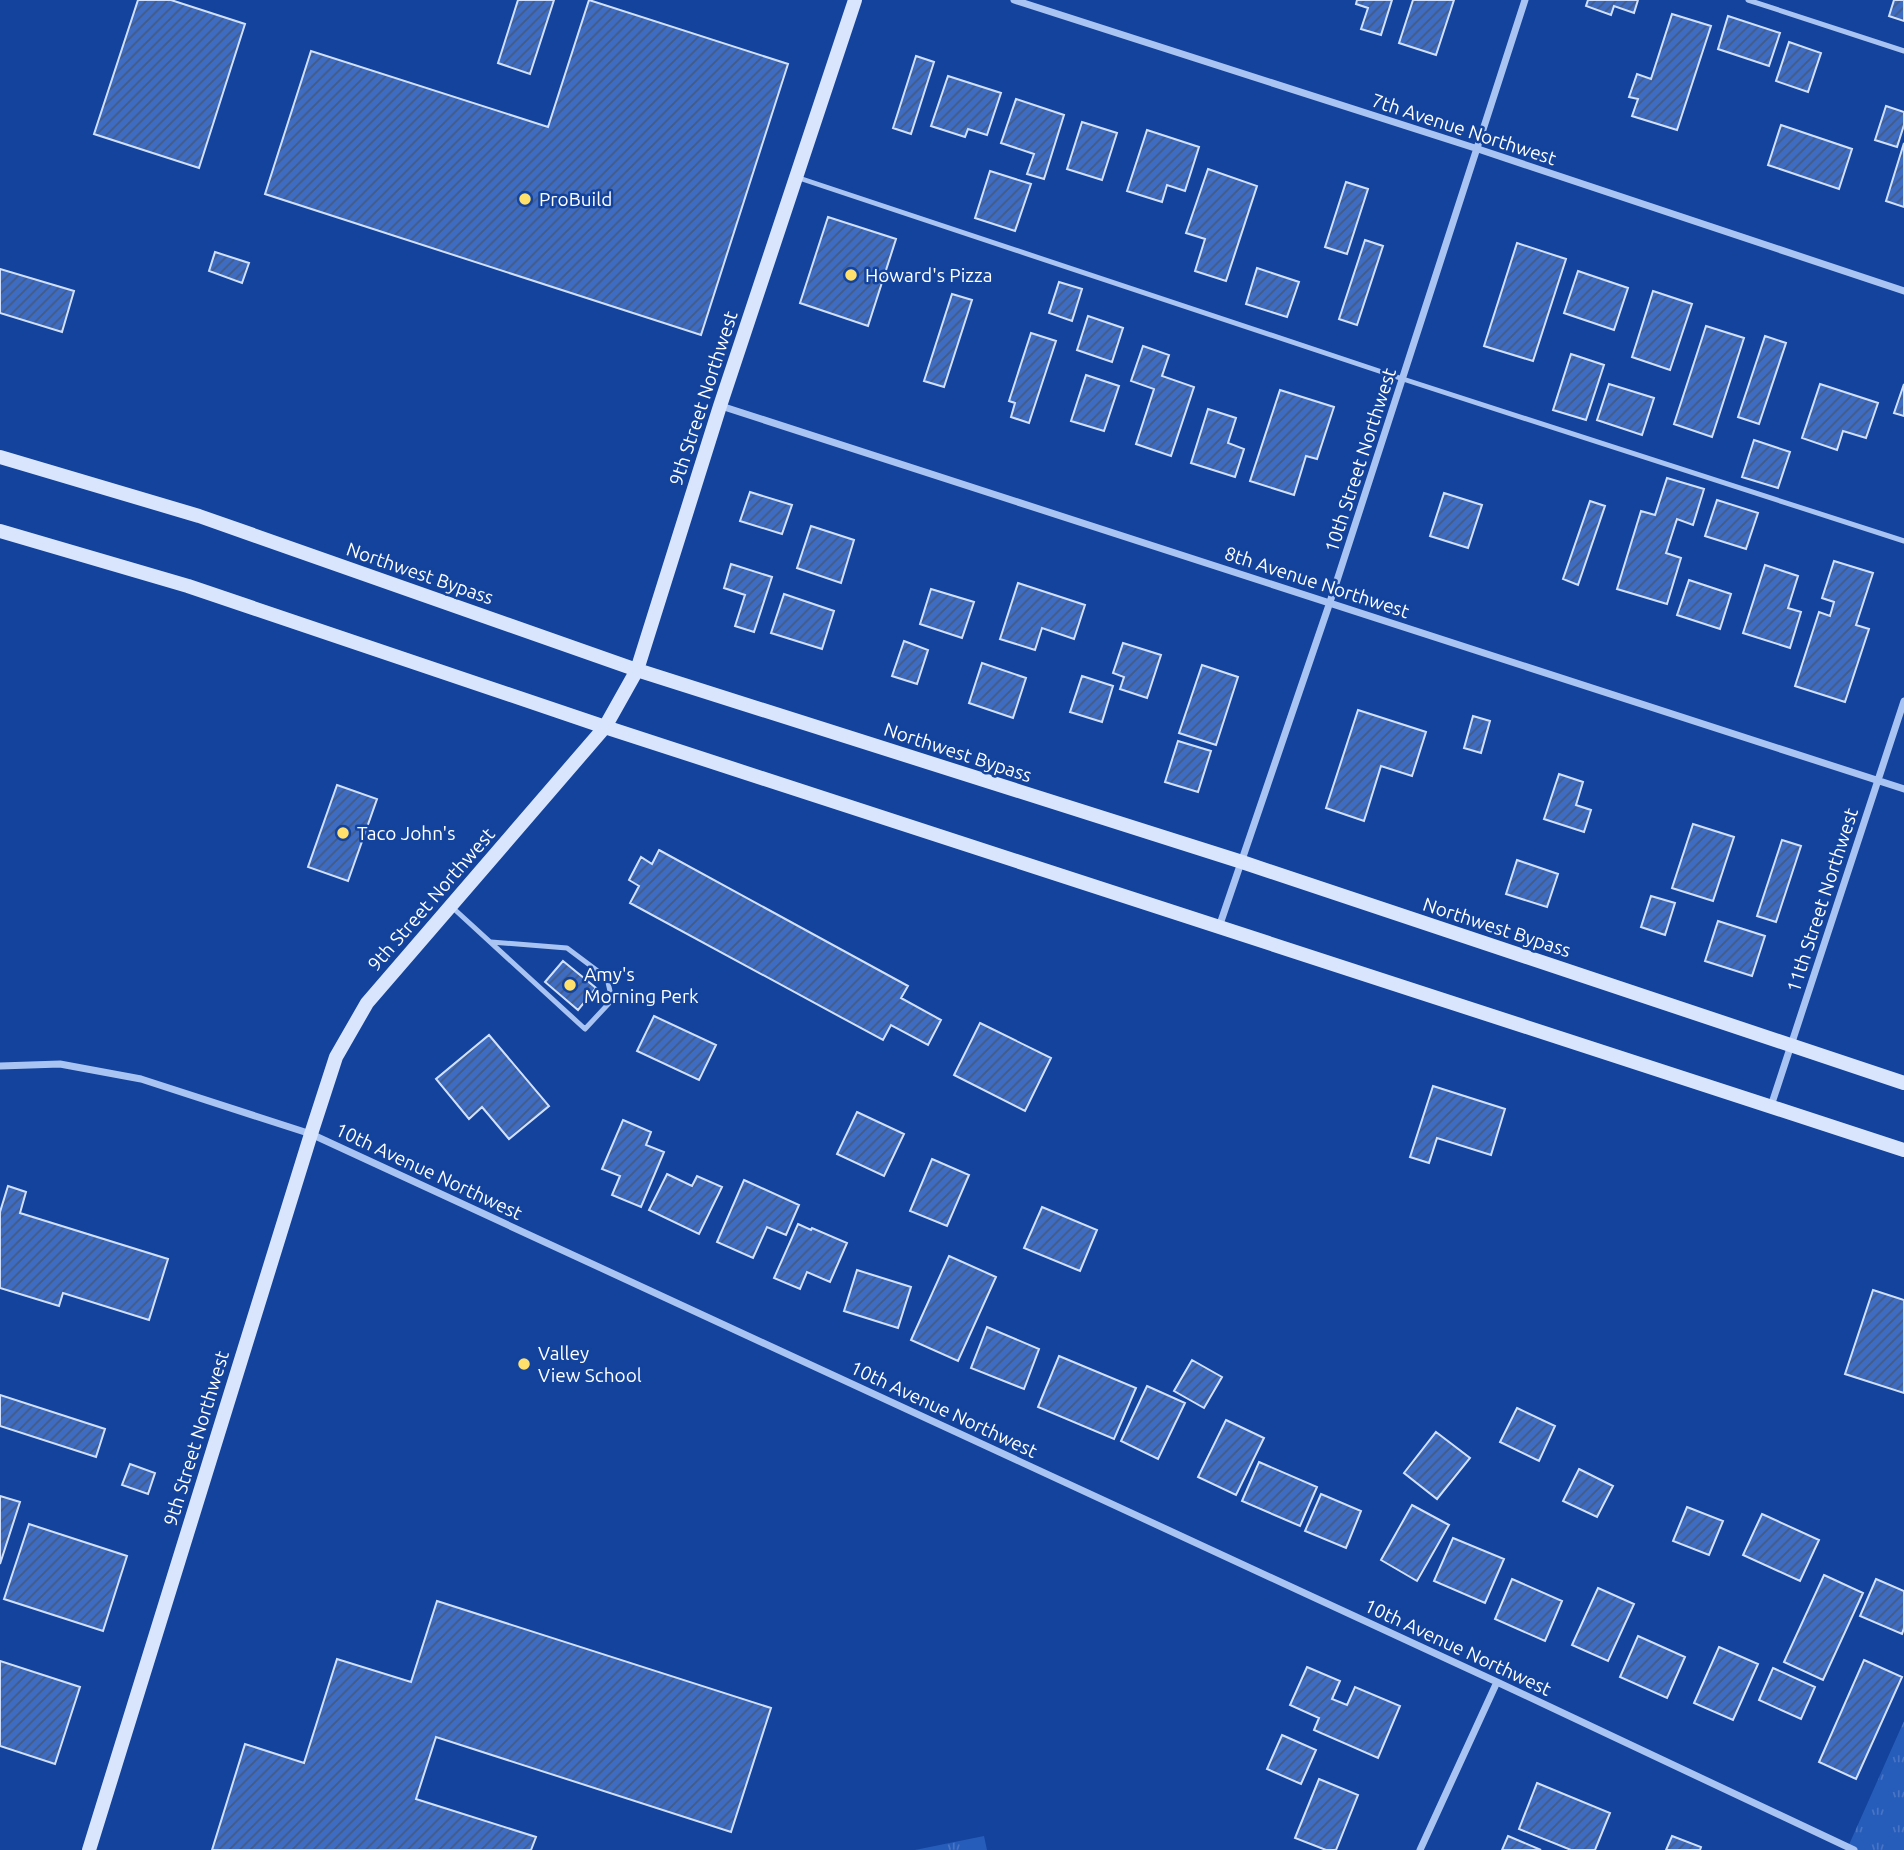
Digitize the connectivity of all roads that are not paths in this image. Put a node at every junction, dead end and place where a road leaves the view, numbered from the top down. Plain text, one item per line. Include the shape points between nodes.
1 (855, 0) edge
2 (1014, 0) edge
3 (1525, 0) edge
4 (1748, 0) edge
5 (1904, 51) edge
6 (1478, 149) junction
7 (796, 177) junction
8 (1904, 291) edge
9 (1403, 379) junction
10 (720, 406) junction
11 (0, 457) edge
12 (0, 531) edge
13 (1904, 541) edge
14 (1330, 602) junction
15 (637, 670) junction
16 (1904, 701) edge
17 (605, 727) junction
18 (1877, 780) junction
19 (1904, 789) edge
20 (1242, 862) junction
21 (450, 906) junction
22 (1219, 928) junction
23 (491, 942) junction
24 (1791, 1045) junction
25 (0, 1066) edge
26 (1904, 1083) edge
27 (1771, 1108) junction
28 (311, 1134) junction
29 (1904, 1150) edge
30 (1497, 1682) junction
31 (89, 1850) edge
32 (1420, 1850) edge
33 (1854, 1850) edge

1 - 7 main road, 9th Street Northwest
2 - 6 street, 7th Avenue Northwest
3 - 6 street, 10th Street Northwest
4 - 5 lane
6 - 8 street, 7th Avenue Northwest
6 - 9 street, 10th Street Northwest
7 - 9 lane
7 - 10 main road, 9th Street Northwest
9 - 13 lane
9 - 14 street, 10th Street Northwest
10 - 14 street, 8th Avenue Northwest
10 - 15 main road, 9th Street Northwest
11 - 15 main road, Northwest Bypass via 199,516
12 - 17 main road via 188,586
14 - 18 street, 8th Avenue Northwest
14 - 20 street, 10th Street Northwest
15 - 17 main road, 9th Street Northwest
15 - 20 main road, Northwest Bypass
16 - 18 street, 11th Street Northwest
17 - 21 main road, 9th Street Northwest
17 - 22 main road
18 - 19 street, 8th Avenue Northwest
18 - 24 street, 11th Street Northwest
20 - 22 street, 10th Street Northwest
20 - 24 main road, Northwest Bypass
21 - 23 lane
21 - 28 main road, 9th Street Northwest via 367,1003 337,1057
22 - 27 main road
23 - 23 lane via 585,1029 612,1000 607,978 567,948
24 - 26 main road, Northwest Bypass
24 - 27 street, 11th Street Northwest
25 - 28 street, 10th Avenue Northwest via 60,1064 141,1079
27 - 29 main road
28 - 30 street, 10th Avenue Northwest
28 - 31 main road, 9th Street Northwest
30 - 32 street
30 - 33 street, 10th Avenue Northwest

